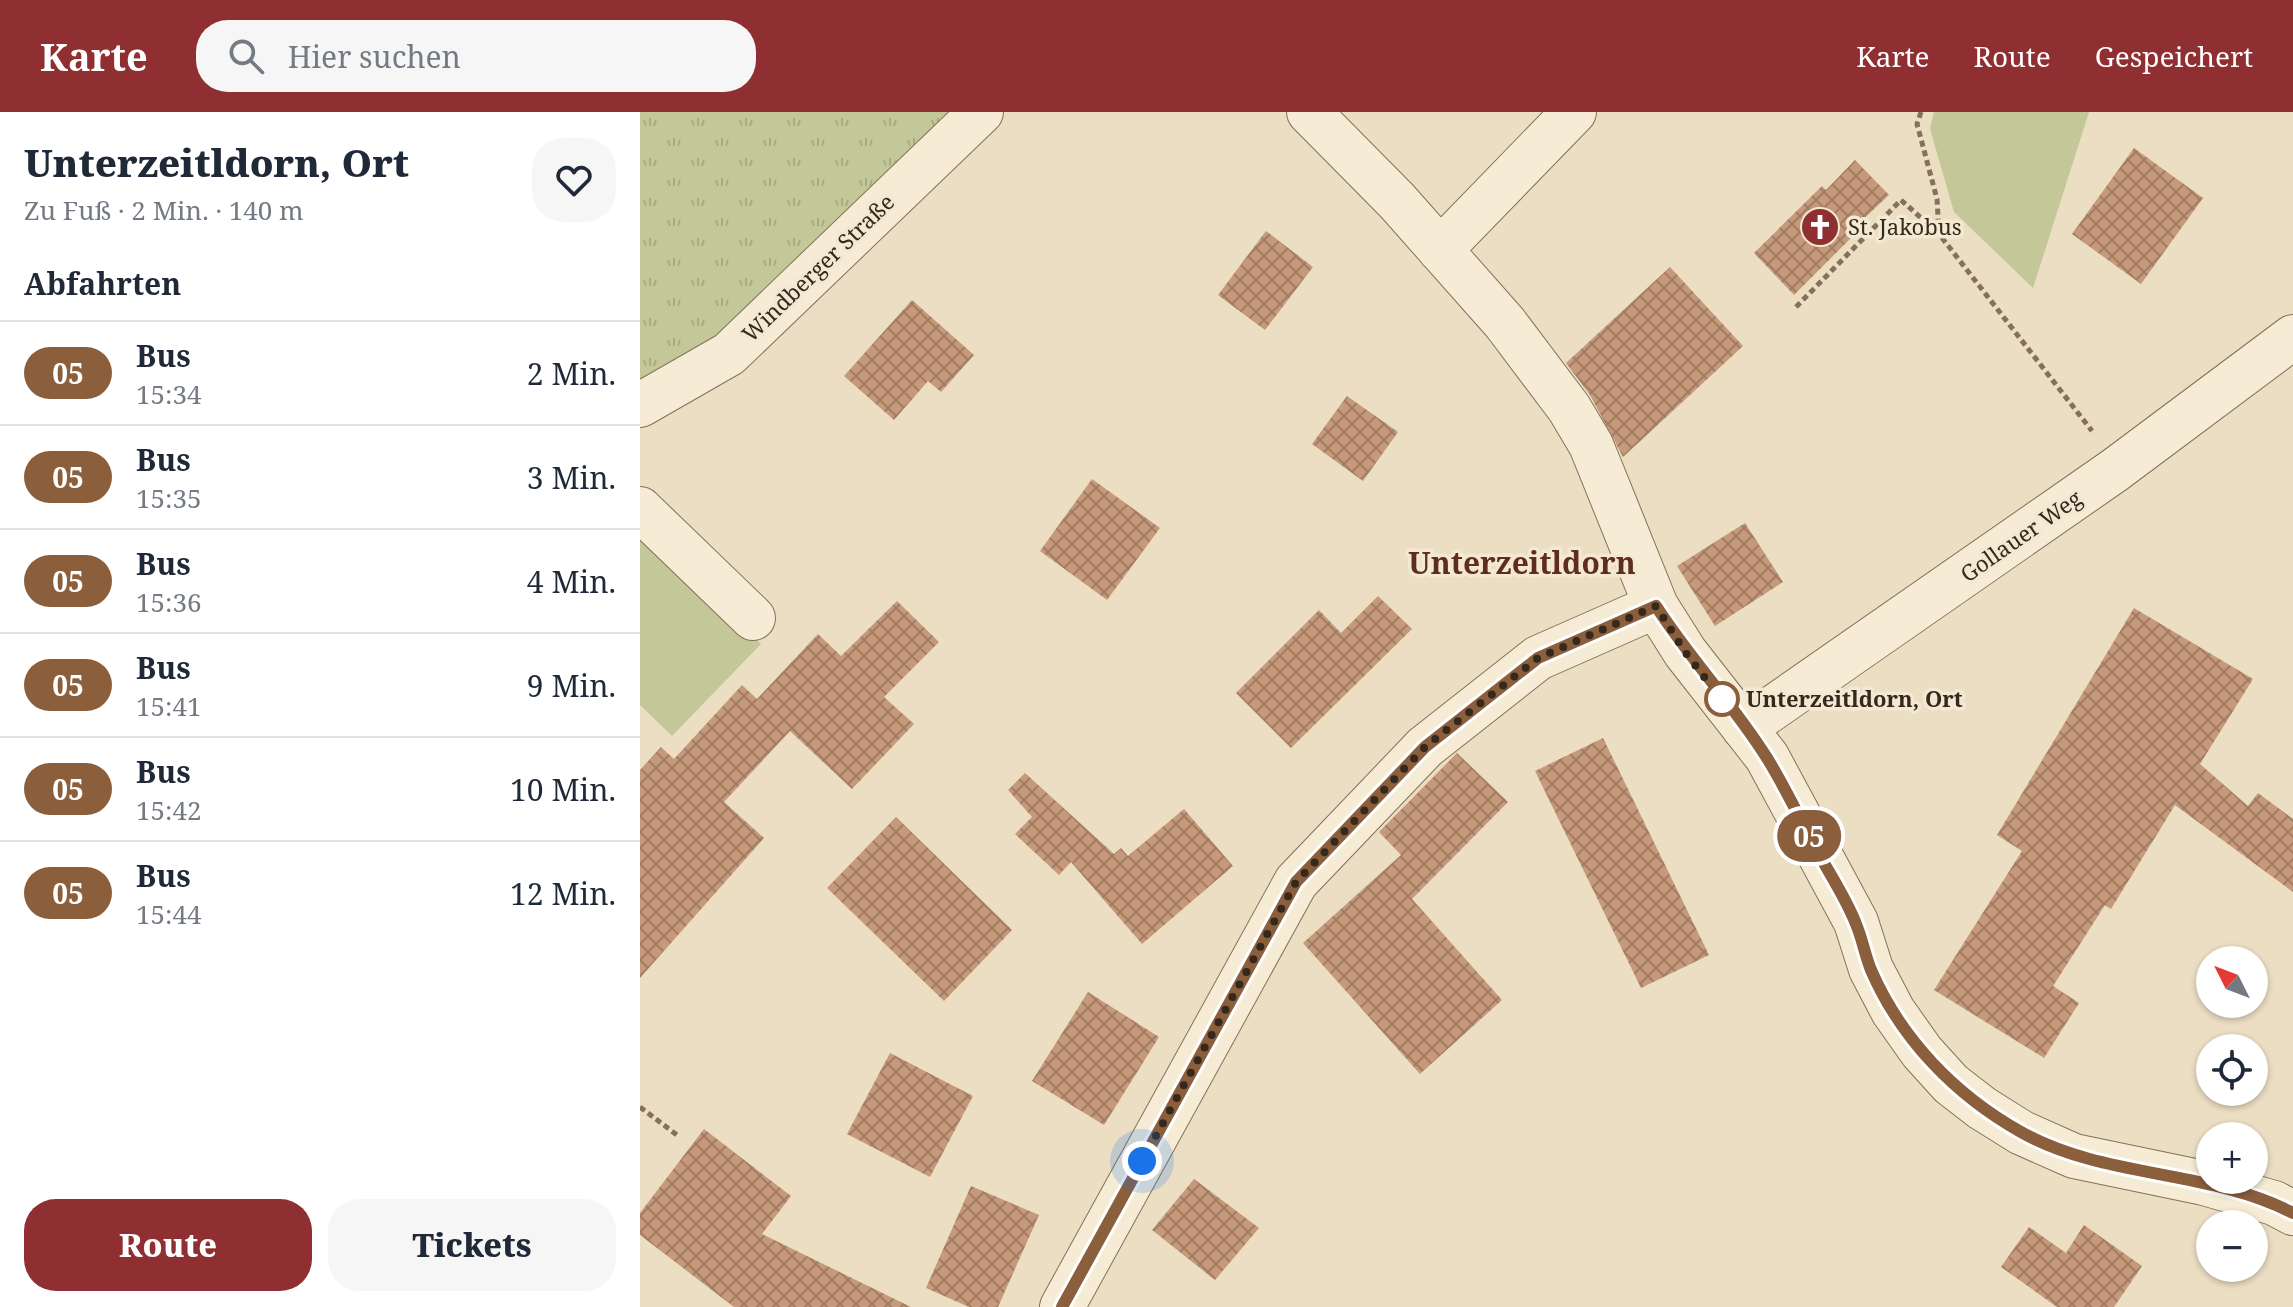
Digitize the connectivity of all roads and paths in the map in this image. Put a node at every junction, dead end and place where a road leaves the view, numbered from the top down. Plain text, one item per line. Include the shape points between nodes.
1 (981, 112) edge
2 (1309, 112) edge
3 (1574, 112) edge
4 (1921, 112) edge
5 (1939, 234) junction
6 (1440, 250) junction
7 (1796, 307) dead end
8 (2293, 337) edge
9 (640, 405) edge
10 (2115, 470) junction
11 (640, 509) edge
12 (1656, 606) junction
13 (753, 618) dead end
14 (1744, 728) junction
15 (640, 1107) edge
16 (677, 1135) dead end
17 (2293, 1213) edge
18 (1062, 1307) edge

1 - 9 street, Windberger Straße via 729,354
2 - 6 street
3 - 6 street
4 - 5 path via 1917,124 1937,199
5 - 7 path via 1901,200
5 - 10 path via 2080,412
6 - 12 street via 1505,323 1569,408 1591,445
8 - 10 street, Gollauer Weg
10 - 14 street, Gollauer Weg
11 - 13 street
12 - 14 street
12 - 18 street via 1538,658 1425,747 1296,882
14 - 17 street via 1767,757 1856,922 1871,969 1893,1011 1951,1084 2022,1133 2074,1156 2204,1183
15 - 16 path

